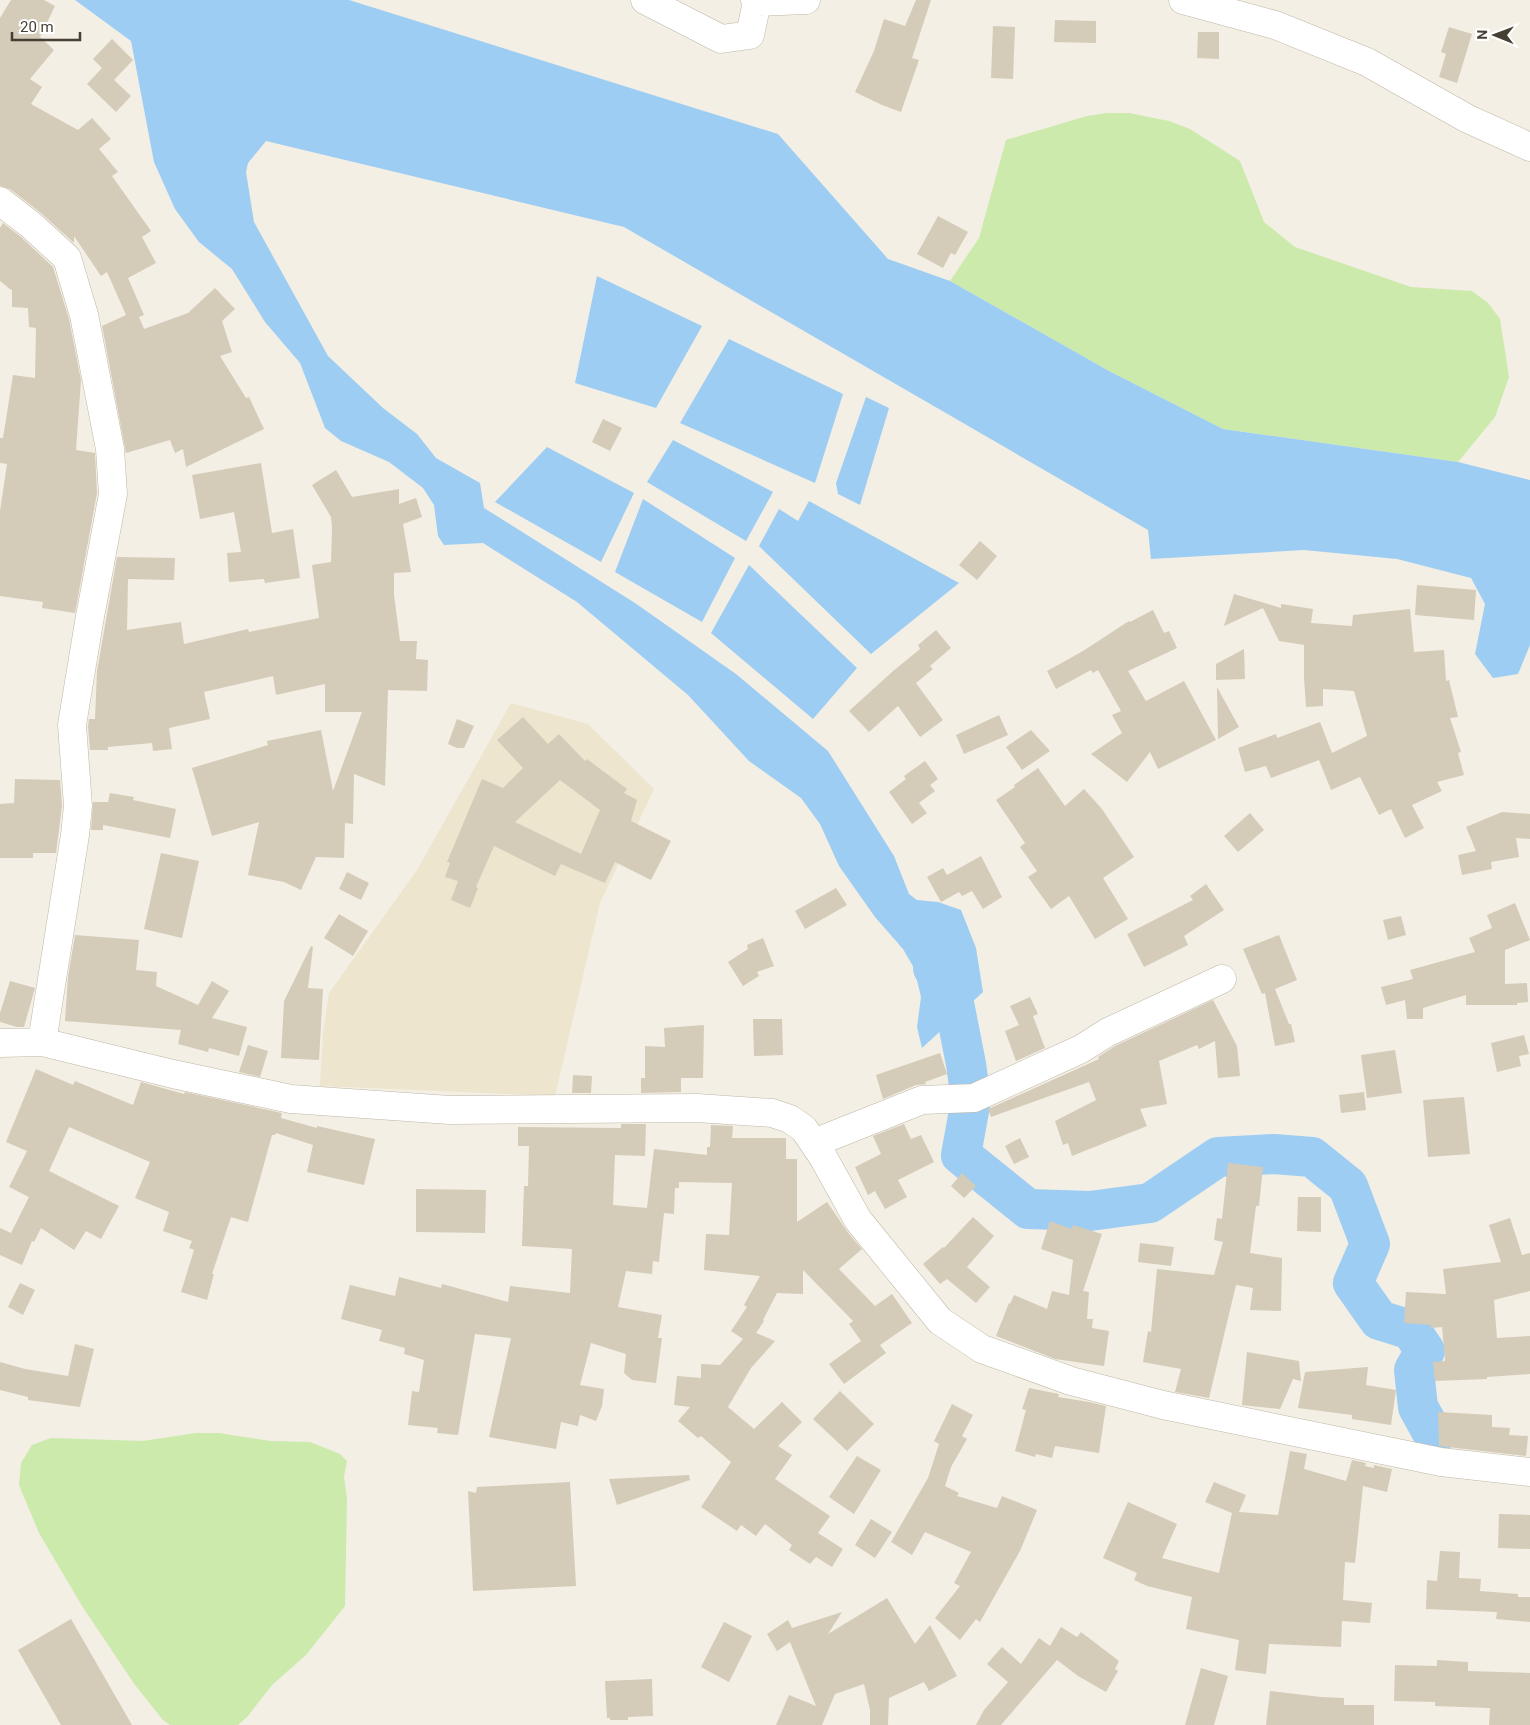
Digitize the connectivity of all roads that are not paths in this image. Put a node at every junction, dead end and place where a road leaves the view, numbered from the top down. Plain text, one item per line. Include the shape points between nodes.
1 (645, 0) edge
2 (806, 0) edge
3 (1183, 0) edge
4 (757, 1) edge
5 (1530, 147) edge
6 (0, 201) edge
7 (1222, 978) dead end
8 (42, 1042) junction
9 (0, 1043) edge
10 (814, 1143) junction
11 (1530, 1472) edge

1 - 4 street via 721,39 750,35
2 - 4 street
3 - 5 street via 1275,25 1367,62 1468,119
6 - 8 street via 67,258 84,315 110,449 113,494 72,724 78,806
7 - 10 street via 1108,1032 1081,1049 970,1098 922,1100
8 - 9 street
8 - 10 street via 292,1099 450,1110 697,1108 772,1113 790,1119 804,1129
10 - 11 street via 858,1220 940,1321 982,1349 1071,1381 1154,1402 1448,1463

